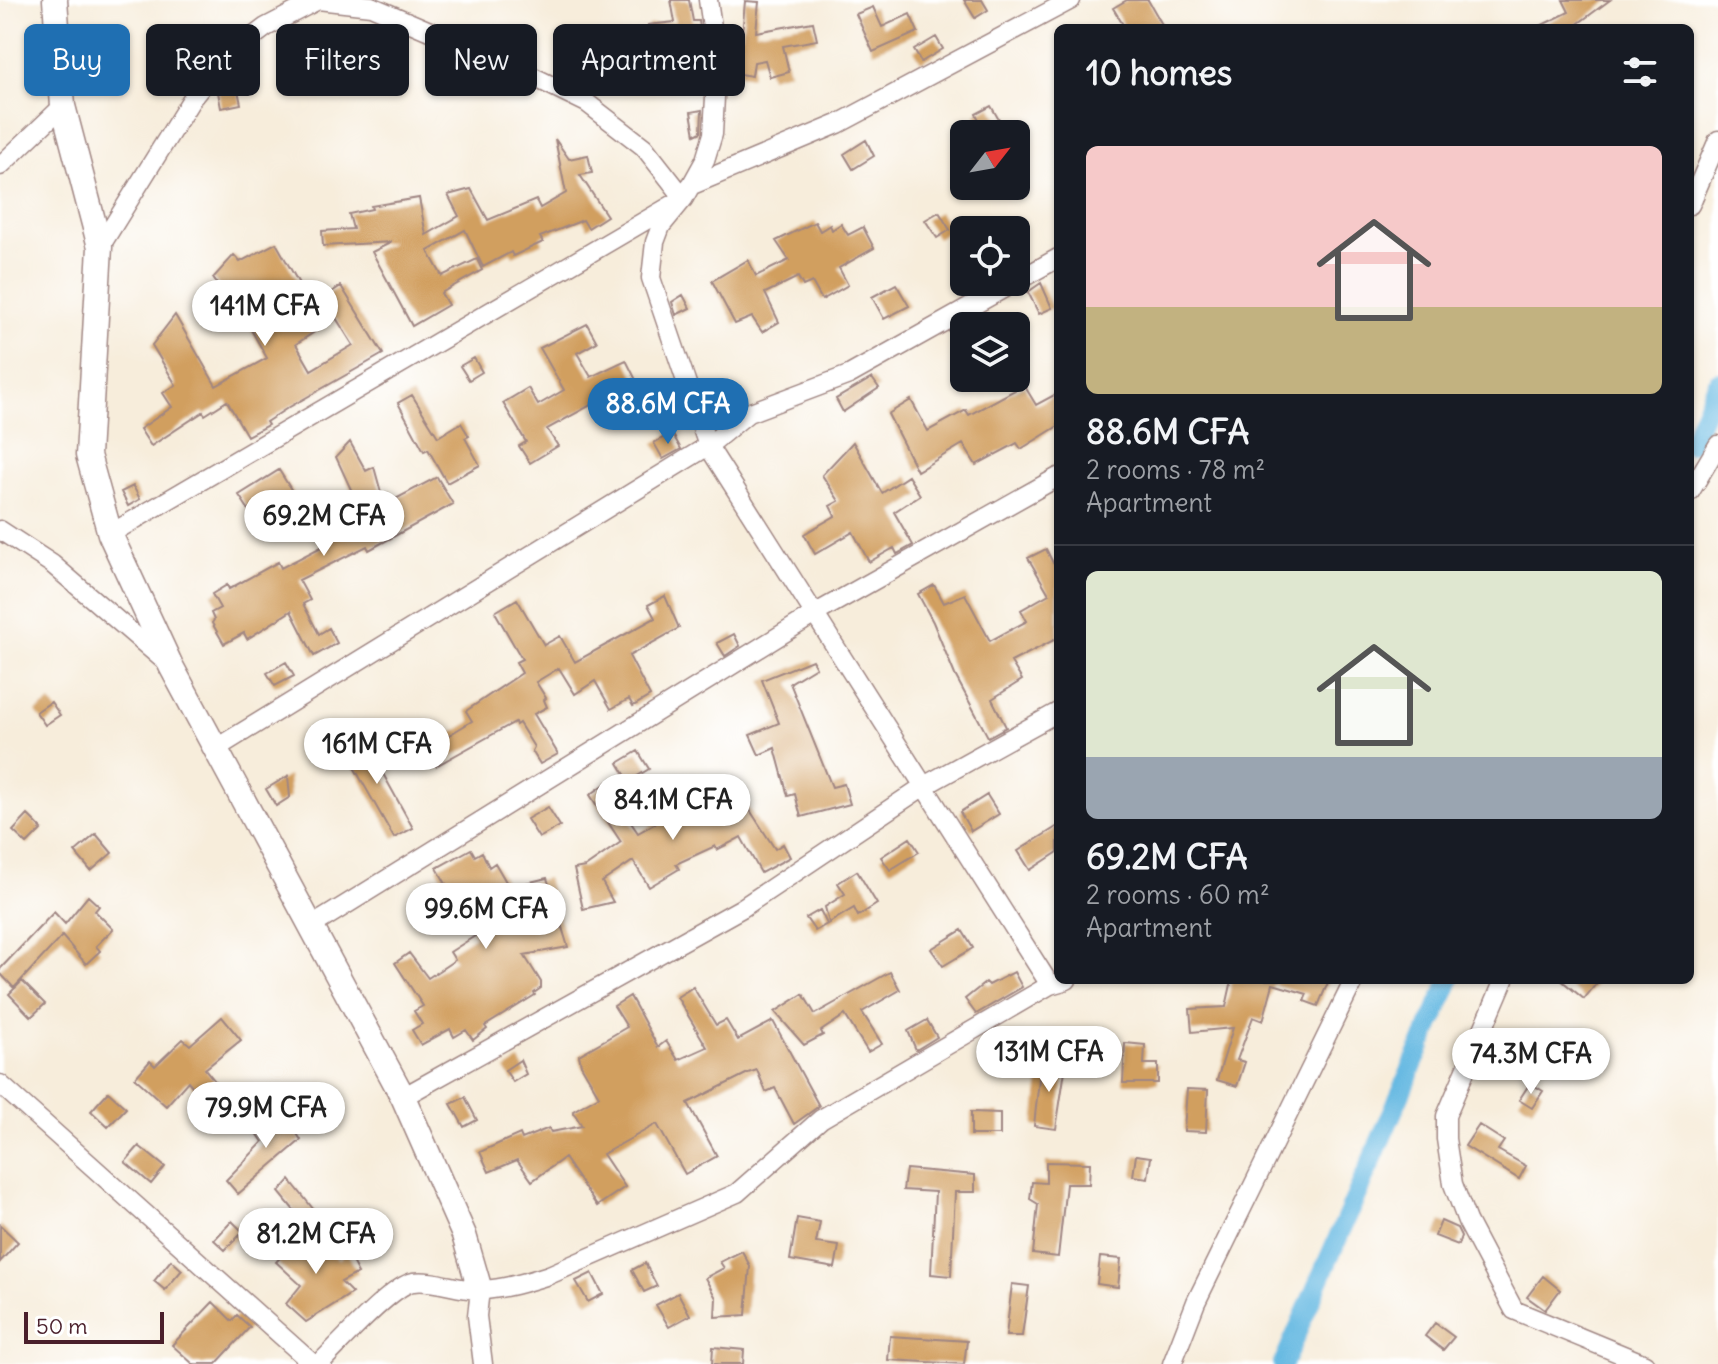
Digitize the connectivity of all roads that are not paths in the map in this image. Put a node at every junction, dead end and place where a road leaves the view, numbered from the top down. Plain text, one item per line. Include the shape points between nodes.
1 (55, 0) edge
2 (708, 0) edge
3 (1071, 0) edge
4 (63, 106) junction
5 (1718, 140) edge
6 (0, 165) edge
7 (687, 192) junction
8 (1694, 196) edge
9 (100, 247) junction
10 (1054, 260) edge
11 (1718, 445) edge
12 (708, 446) junction
13 (1054, 479) edge
14 (1694, 485) edge
15 (0, 530) edge
16 (110, 534) junction
17 (816, 613) junction
18 (171, 666) junction
19 (1054, 714) edge
20 (215, 749) junction
21 (924, 786) junction
22 (310, 927) junction
23 (1054, 976) edge
24 (1055, 984) edge
25 (1352, 984) edge
26 (1502, 984) edge
27 (1, 1087) edge
28 (403, 1097) junction
29 (480, 1290) junction
30 (316, 1364) edge
31 (483, 1364) edge
32 (1172, 1364) edge
33 (1645, 1364) edge

1 - 4 main road
2 - 7 street via 717,60 713,134
3 - 7 street via 838,124
4 - 6 street
4 - 9 main road
5 - 8 street
7 - 9 street via 644,147 587,103 371,6 318,0 266,27 225,58 193,97
7 - 12 street via 661,226 651,278
7 - 16 street
9 - 16 main road via 88,455
10 - 12 street via 849,375 748,413
11 - 14 street
12 - 17 street
12 - 20 street
13 - 17 street
15 - 18 street via 52,564
16 - 18 main road
17 - 21 street
17 - 22 street
18 - 20 main road
19 - 21 street
20 - 22 main road
21 - 23 street
21 - 28 street via 742,908
22 - 28 main road
24 - 29 street via 821,1119 737,1193 549,1275
25 - 32 street via 1196,1302
26 - 33 street via 1446,1116 1453,1184 1514,1310
27 - 30 street
28 - 29 main road via 464,1235
29 - 30 street via 414,1282 400,1288
29 - 31 street via 477,1316

